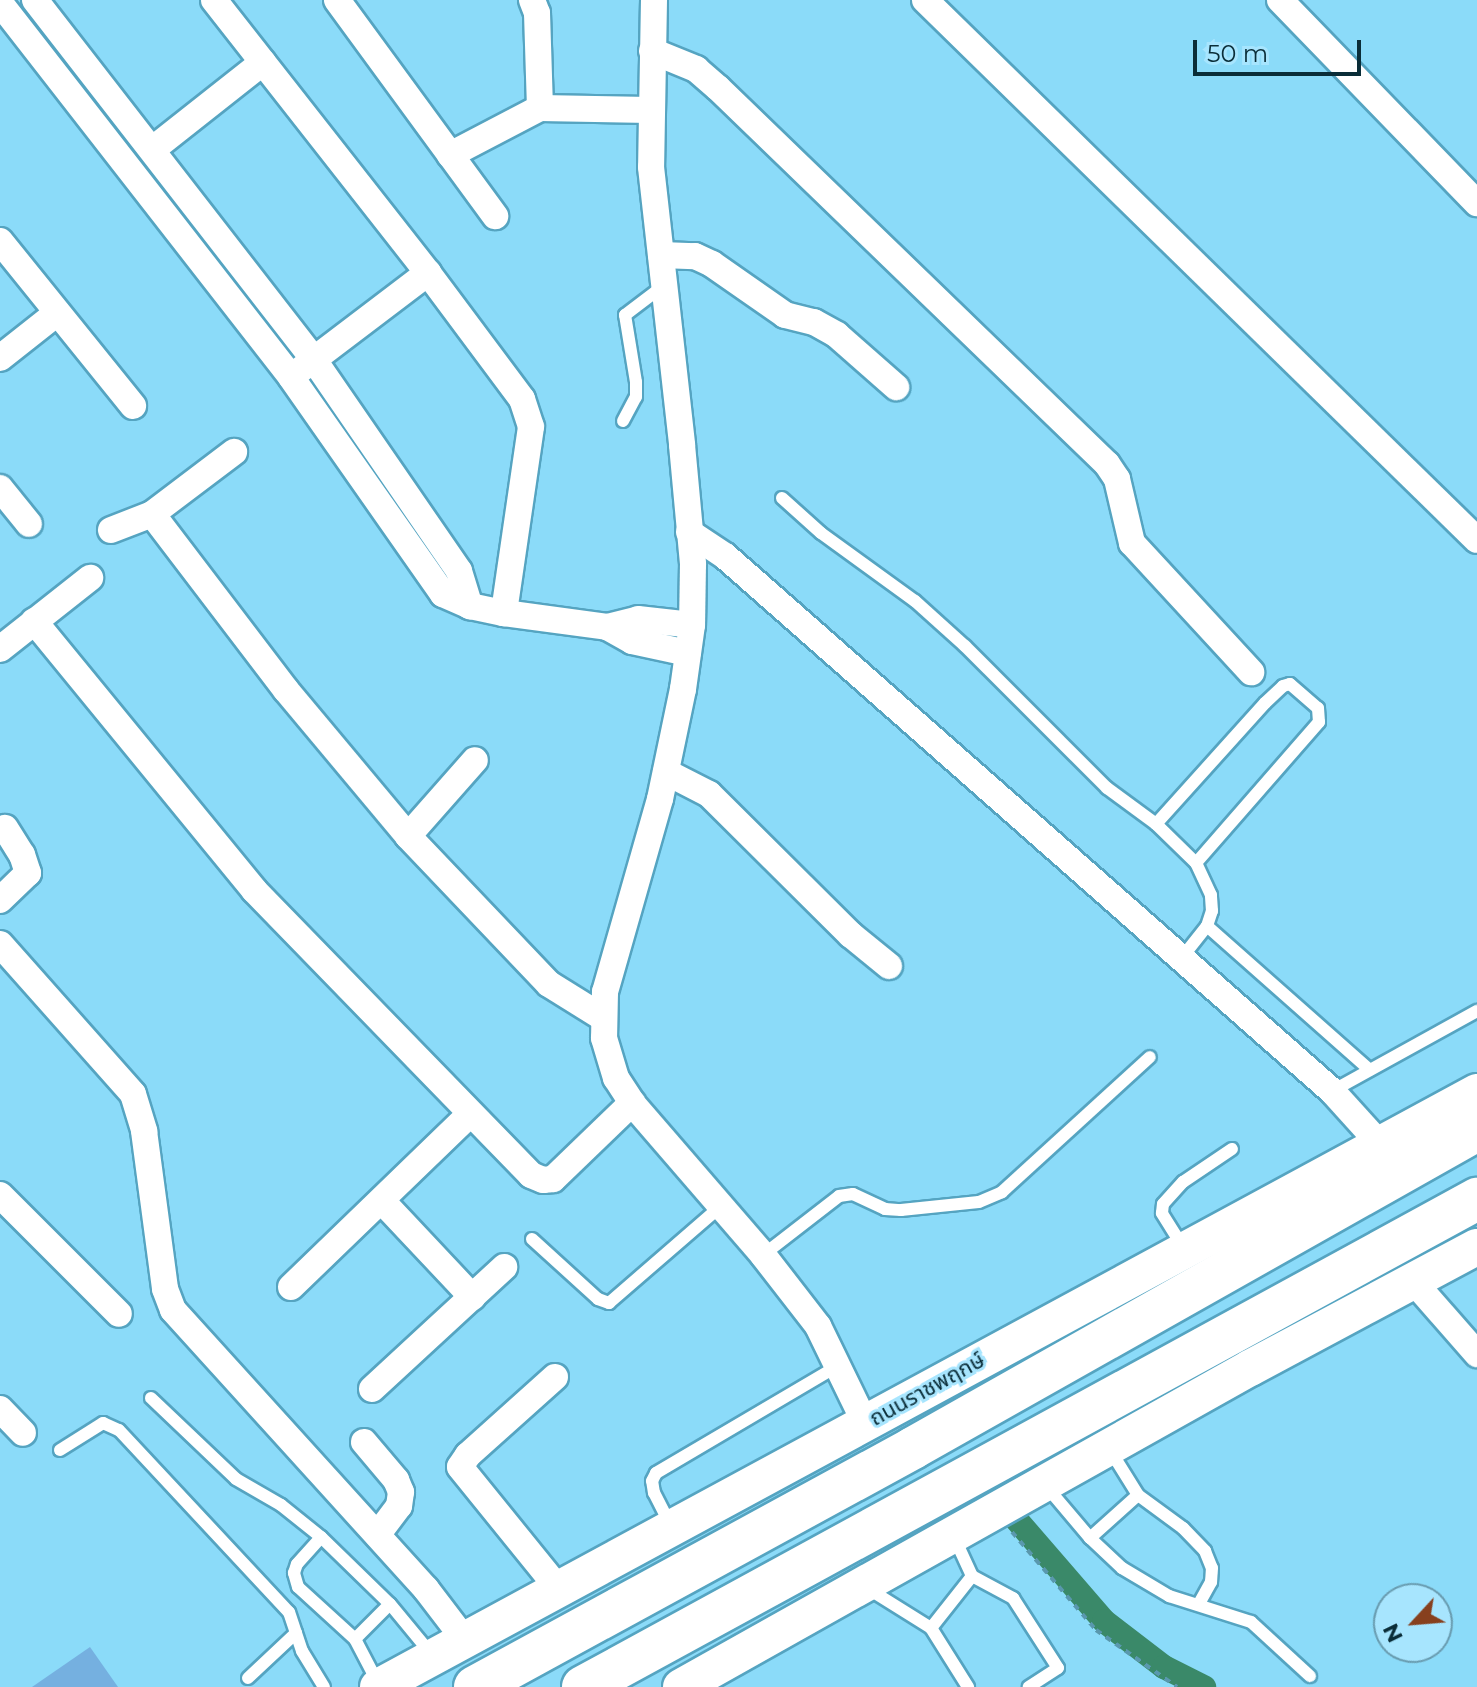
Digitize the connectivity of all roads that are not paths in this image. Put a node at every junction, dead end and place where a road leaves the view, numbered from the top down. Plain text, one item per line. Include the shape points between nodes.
1 (35, 0) edge
2 (214, 0) edge
3 (337, 0) edge
4 (532, 0) edge
5 (654, 0) edge
6 (925, 0) edge
7 (1280, 0) edge
8 (0, 3) edge
9 (652, 51) junction
10 (263, 62) junction
11 (540, 108) junction
12 (650, 110) junction
13 (153, 149) junction
14 (450, 155) junction
15 (1477, 203) edge
16 (495, 216) dead end
17 (0, 241) edge
18 (661, 255) junction
19 (428, 273) junction
20 (666, 284) junction
21 (57, 313) junction
22 (0, 358) edge
23 (314, 360) junction
24 (291, 377) junction
25 (896, 387) dead end
26 (133, 406) dead end
27 (623, 421) dead end
28 (234, 452) dead end
29 (0, 488) edge
30 (782, 498) dead end
31 (152, 514) junction
32 (29, 524) dead end
33 (111, 530) dead end
34 (689, 532) junction
35 (1477, 540) edge
36 (90, 578) dead end
37 (470, 606) junction
38 (504, 613) junction
39 (34, 621) junction
40 (692, 625) junction
41 (607, 627) junction
42 (0, 649) edge
43 (688, 653) junction
44 (1251, 672) dead end
45 (475, 760) dead end
46 (666, 772) junction
47 (1156, 824) junction
48 (5, 828) dead end
49 (408, 836) junction
50 (1196, 863) junction
51 (0, 900) edge
52 (1207, 926) junction
53 (0, 944) edge
54 (1180, 960) junction
55 (889, 966) dead end
56 (1477, 1011) edge
57 (602, 1017) junction
58 (1150, 1057) dead end
59 (1370, 1070) junction
60 (1332, 1091) junction
61 (1477, 1092) edge
62 (632, 1103) junction
63 (469, 1115) junction
64 (1477, 1130) edge
65 (1379, 1143) junction
66 (1232, 1149) dead end
67 (0, 1195) edge
68 (1477, 1199) edge
69 (382, 1201) junction
70 (721, 1206) junction
71 (532, 1239) dead end
72 (1477, 1247) edge
73 (1184, 1249) junction
74 (763, 1255) junction
75 (504, 1267) dead end
76 (1414, 1282) junction
77 (291, 1287) dead end
78 (472, 1297) junction
79 (119, 1314) dead end
80 (1477, 1354) edge
81 (839, 1366) junction
82 (555, 1377) dead end
83 (372, 1389) dead end
84 (151, 1398) dead end
85 (0, 1409) edge
86 (865, 1423) junction
87 (23, 1433) dead end
88 (364, 1442) dead end
89 (1108, 1448) junction
90 (60, 1450) dead end
91 (1044, 1483) junction
92 (1138, 1495) junction
93 (671, 1526) junction
94 (377, 1535) junction
95 (954, 1536) junction
96 (321, 1537) junction
97 (1090, 1538) junction
98 (972, 1576) junction
99 (862, 1585) junction
100 (558, 1588) junction
101 (390, 1604) junction
102 (1198, 1605) junction
103 (931, 1628) junction
104 (296, 1633) junction
105 (355, 1639) junction
106 (465, 1640) junction
107 (433, 1657) junction
108 (1310, 1676) dead end
109 (248, 1678) dead end
110 (702, 1682) edge
111 (379, 1686) edge
112 (324, 1687) edge
113 (475, 1687) edge
114 (583, 1687) edge
115 (968, 1687) edge
116 (1029, 1687) edge

1 - 13 street
2 - 10 street
3 - 14 street
4 - 11 street
5 - 9 street
6 - 35 street
7 - 15 street
8 - 24 street
9 - 12 street
9 - 44 street via 696,69 718,88 1107,464 1117,479 1132,543
10 - 13 street
10 - 19 street
11 - 12 street
11 - 14 street
12 - 18 street
13 - 23 street
14 - 16 street
17 - 21 street
18 - 20 street
18 - 25 street via 695,256 712,264 785,315 837,335
19 - 23 street
19 - 38 street via 529,414
20 - 27 lane via 625,315 636,397
20 - 34 street
21 - 22 street
21 - 26 street
23 - 24 street
23 - 37 street via 459,571
24 - 37 street via 431,579 443,594
28 - 31 street
29 - 32 street
30 - 47 lane via 915,601 1107,788
31 - 33 street
31 - 49 street via 256,652
34 - 40 street
34 - 54 street via 725,556
36 - 39 street
37 - 38 street
38 - 41 street
39 - 42 street
39 - 63 street via 254,890
40 - 41 street via 638,619
40 - 43 street
41 - 43 street via 632,641
43 - 46 street
45 - 49 street
46 - 55 street via 709,794
46 - 57 street via 612,960
47 - 50 lane
47 - 50 lane via 1265,703 1283,686 1298,688 1318,708 1319,722
48 - 51 street via 28,873
49 - 57 street via 549,984
50 - 52 lane via 1211,895
52 - 54 lane
52 - 59 lane
53 - 94 street via 133,1094 144,1131 165,1289 173,1310
54 - 60 street
56 - 59 lane
57 - 62 street via 608,1057
58 - 74 lane via 1002,1192 979,1202 901,1210 885,1209 853,1194 839,1196
59 - 60 lane
60 - 65 street
61 - 65 main road, ถนนราชพฤกษ์
62 - 63 street via 553,1179 543,1180 531,1175
62 - 70 street
63 - 69 street
64 - 113 main road, ถนนราชพฤกษ์ via 927,1441
65 - 73 main road, ถนนราชพฤกษ์
66 - 73 lane via 1183,1182 1163,1204 1162,1213
67 - 79 street
68 - 114 main road
69 - 77 street
69 - 78 street
70 - 71 lane via 609,1303
70 - 74 street
72 - 76 main road
73 - 86 main road, ถนนราชพฤกษ์
74 - 81 street via 818,1326
75 - 78 street
76 - 80 street
76 - 89 main road
78 - 83 street
81 - 86 street
81 - 93 lane via 656,1473 654,1493
82 - 100 street via 460,1467
84 - 96 lane via 236,1479
85 - 87 street
86 - 93 main road, ถนนราชพฤกษ์
88 - 94 street via 401,1492 399,1506
89 - 91 main road
89 - 92 lane
90 - 104 lane via 103,1423 119,1430 289,1612
91 - 95 main road
91 - 97 lane
92 - 97 lane
92 - 102 lane via 1205,1551 1211,1582
93 - 100 main road, ถนนราชพฤกษ์
94 - 106 street
95 - 98 lane
95 - 99 main road
96 - 101 lane
96 - 105 lane via 297,1564 298,1587
97 - 102 lane via 1146,1585
98 - 103 lane
98 - 116 lane via 1013,1598 1058,1668
99 - 103 lane
99 - 110 main road
100 - 106 main road, ถนนราชพฤกษ์
101 - 105 lane
101 - 107 lane
102 - 108 lane via 1251,1622
103 - 115 lane
104 - 109 lane
104 - 112 lane
105 - 111 lane
106 - 107 main road, ถนนราชพฤกษ์
107 - 111 main road, ถนนราชพฤกษ์

